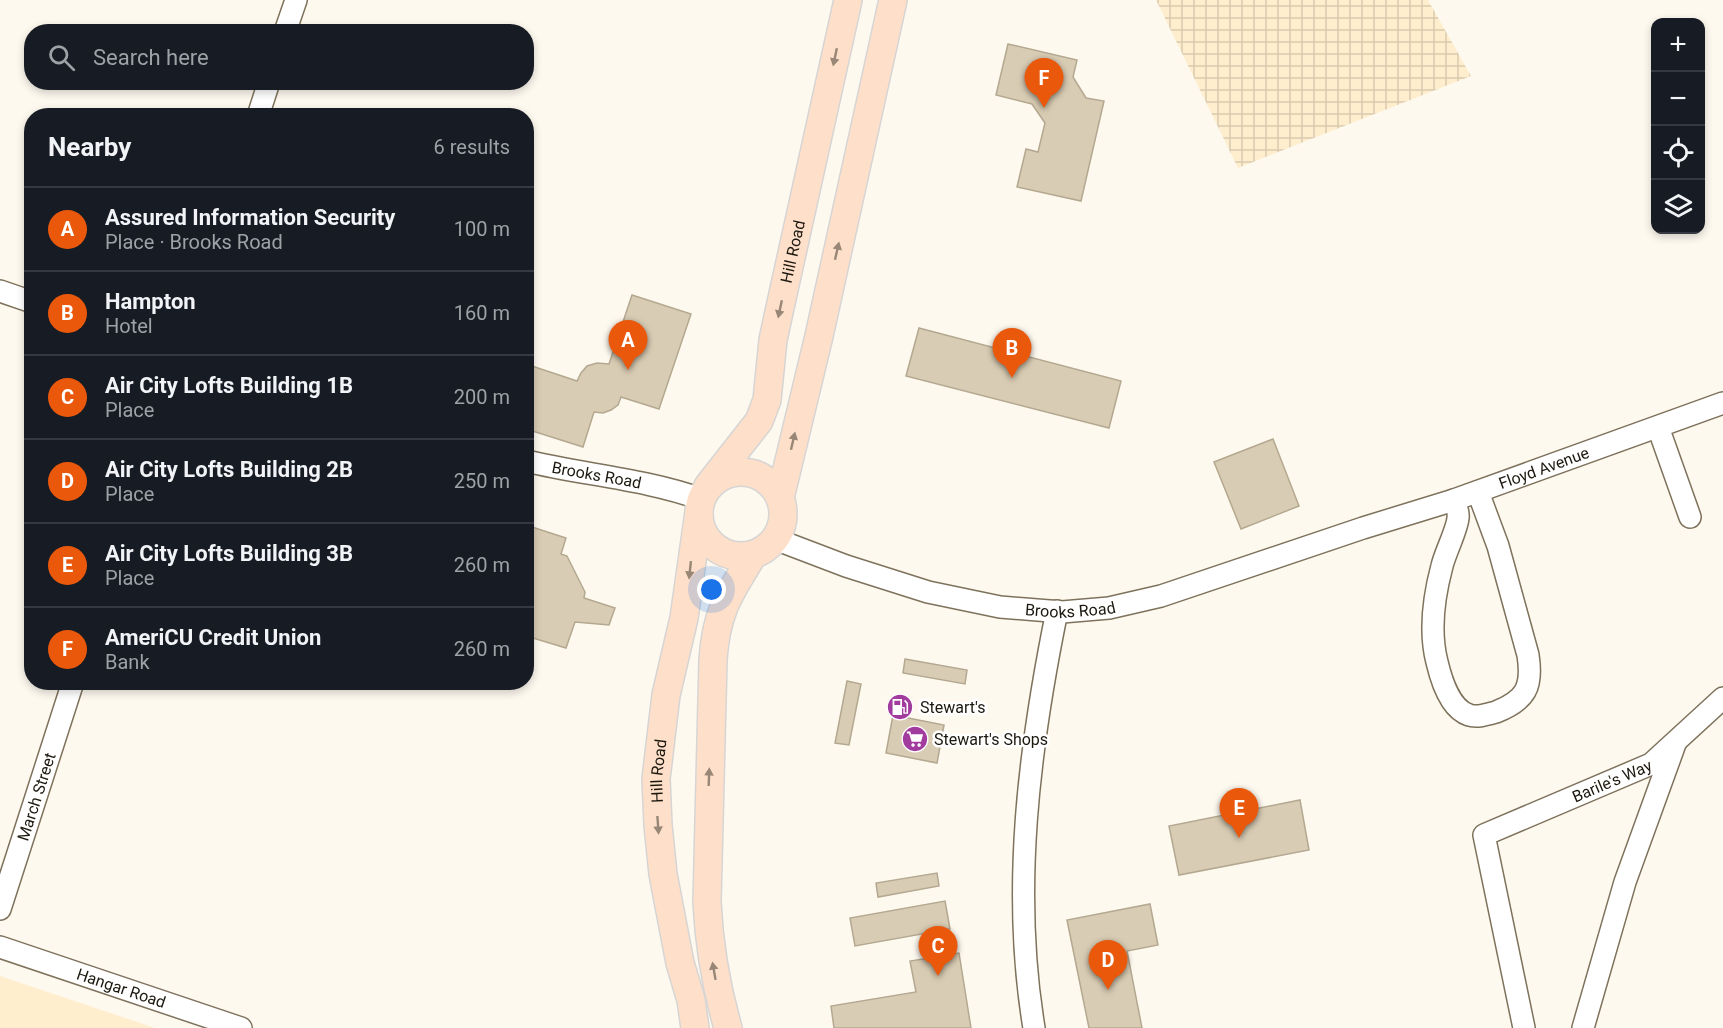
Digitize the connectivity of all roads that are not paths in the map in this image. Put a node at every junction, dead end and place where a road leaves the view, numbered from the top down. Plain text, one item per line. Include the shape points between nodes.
1 (296, 0) edge
2 (848, 0) edge
3 (893, 0) edge
4 (288, 24) edge
5 (266, 90) edge
6 (261, 108) edge
7 (0, 291) edge
8 (24, 299) edge
9 (1723, 404) edge
10 (1658, 428) junction
11 (534, 463) edge
12 (1478, 492) junction
13 (780, 498) junction
14 (703, 499) junction
15 (1454, 500) junction
16 (1690, 517) dead end
17 (1363, 528) joint
18 (764, 547) junction
19 (1057, 612) junction
20 (70, 690) edge
21 (1723, 698) edge
22 (1676, 743) junction
23 (0, 909) edge
24 (0, 946) edge
25 (241, 1028) edge
26 (695, 1028) edge
27 (728, 1028) edge
28 (1034, 1028) edge
29 (1524, 1028) edge
30 (1582, 1028) edge

1 - 4 street
2 -> 14 main road, Hill Road via 773,340 767,400 759,421
13 -> 3 main road
5 - 6 street
7 - 8 street
9 - 10 street, Floyd Avenue
10 - 12 street, Floyd Avenue
10 - 16 street
11 - 14 street, Brooks Road via 669,488
12 - 15 street, Floyd Avenue
12 - 15 street via 1498,546 1531,670 1522,696 1513,705 1489,714 1470,716 1456,707 1436,661 1434,612 1442,567 1458,518
13 - 14 main road via 761,477 733,472 720,477
13 - 18 main road via 782,526
14 - 18 main road via 700,525 715,547 740,556
14 -> 26 main road, Hill Road via 684,618 666,695 656,779 663,874
15 - 17 street, Floyd Avenue
17 - 19 street, Brooks Road via 1161,596 1108,608
18 - 19 street, Brooks Road via 846,566 928,592 1000,607
27 -> 18 main road via 708,934 715,633 729,593
19 - 28 street via 1036,721 1025,851 1026,945
20 - 23 street, March Street
21 - 22 street, Barile's Way
22 - 29 street, Barile's Way via 1651,764 1484,835
22 - 30 street via 1625,882
24 - 25 street, Hangar Road

